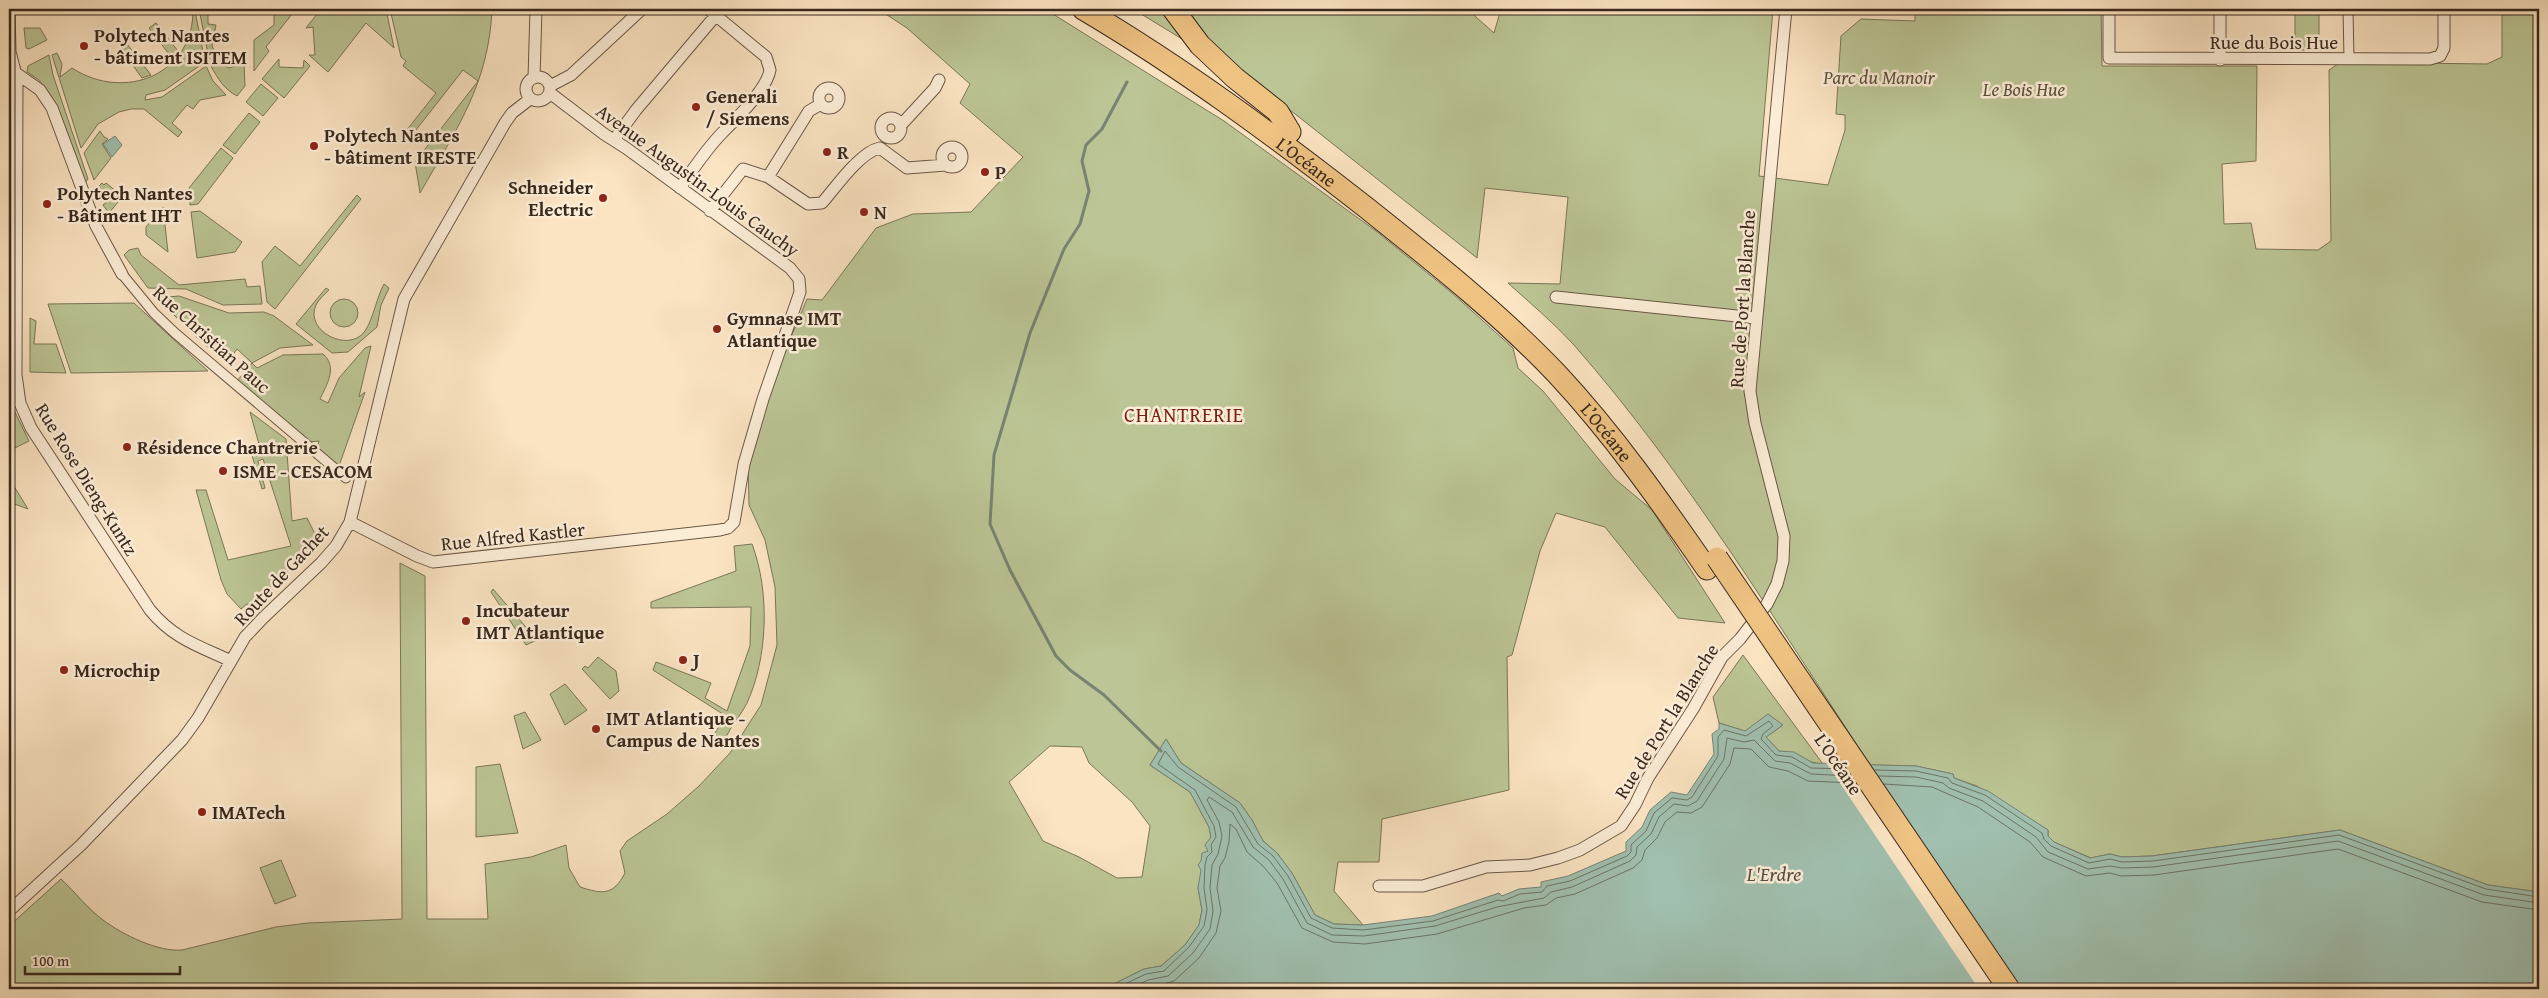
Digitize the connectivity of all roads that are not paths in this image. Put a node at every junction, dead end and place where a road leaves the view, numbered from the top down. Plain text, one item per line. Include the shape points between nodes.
1 (9, 9) edge
2 (536, 9) edge
3 (642, 9) edge
4 (1066, 9) edge
5 (1109, 9) edge
6 (1173, 9) edge
7 (1786, 9) edge
8 (2109, 9) edge
9 (2220, 9) edge
10 (2348, 9) edge
11 (2444, 9) edge
12 (1085, 10) edge
13 (712, 12) edge
14 (2349, 59) junction
15 (2220, 60) junction
16 (16, 72) junction
17 (534, 78) junction
18 (939, 80) dead end
19 (550, 89) junction
20 (530, 98) junction
21 (821, 104) dead end
22 (900, 125) junction
23 (1290, 132) junction
24 (885, 137) junction
25 (614, 140) junction
26 (880, 148) junction
27 (946, 165) dead end
28 (768, 177) junction
29 (680, 188) junction
30 (710, 211) junction
31 (122, 274) joint
32 (1556, 297) dead end
33 (1756, 318) junction
34 (346, 478) dead end
35 (350, 522) junction
36 (660, 536) joint
37 (1712, 564) junction
38 (231, 661) junction
39 (1378, 886) dead end
40 (9, 911) edge
41 (1992, 989) edge
42 (2009, 989) edge

1 - 16 street, Rue Rose Dieng-Kuntz via 10,52
2 - 17 street
3 - 19 street via 571,76
4 - 12 highway
5 - 23 highway, L’Océane
6 - 23 highway via 1200,45 1278,112
7 - 33 street, Rue de Port la Blanche
8 - 15 street, Rue du Bois Hue via 2109,58
9 - 15 street
10 - 14 street
11 - 14 street, Rue du Bois Hue via 2444,48 2440,56 2430,59
12 - 37 highway, L’Océane via 1167,61 1265,130 1428,257 1501,319 1592,414
13 - 25 street
13 - 29 street via 768,60 769,75
14 - 15 street, Rue du Bois Hue
16 - 31 street, Rue Christian Pauc via 40,90 52,108 96,226
16 - 38 street, Rue Rose Dieng-Kuntz via 16,381 25,417 150,610 177,636
17 - 19 street via 544,79
17 - 20 street via 526,88
18 - 22 street
19 - 20 street via 542,101
19 - 25 street, Avenue Augustin-Louis Cauchy
20 - 35 street, Route de Gachet via 505,123 404,299
21 - 28 street via 810,111
22 - 24 street via 897,136
22 - 24 street via 894,118 884,120 880,128
23 - 37 highway, L’Océane via 1455,262 1536,334 1619,425
24 - 26 street
25 - 29 street, Avenue Augustin-Louis Cauchy
26 - 27 street via 907,168
26 - 28 street via 864,155 822,203 815,205 808,204
28 - 30 street via 743,170
29 - 30 street, Avenue Augustin-Louis Cauchy
30 - 36 street, Avenue Augustin-Louis Cauchy via 795,273 800,289 757,417 742,472 734,522 724,529
31 - 34 street, Rue Christian Pauc via 175,334
32 - 33 street
33 - 39 street, Rue de Port la Blanche via 1750,391 1784,536 1783,561 1768,604 1722,657 1648,778 1636,805 1621,826 1580,850 1558,858 1530,865 1486,867 1423,886
35 - 36 street, Rue Alfred Kastler via 433,562
35 - 38 street, Route de Gachet via 336,546 252,629
37 - 41 highway, L’Océane
37 - 42 highway, L’Océane, bridge
38 - 40 street, Route de Gachet via 182,740 81,845

